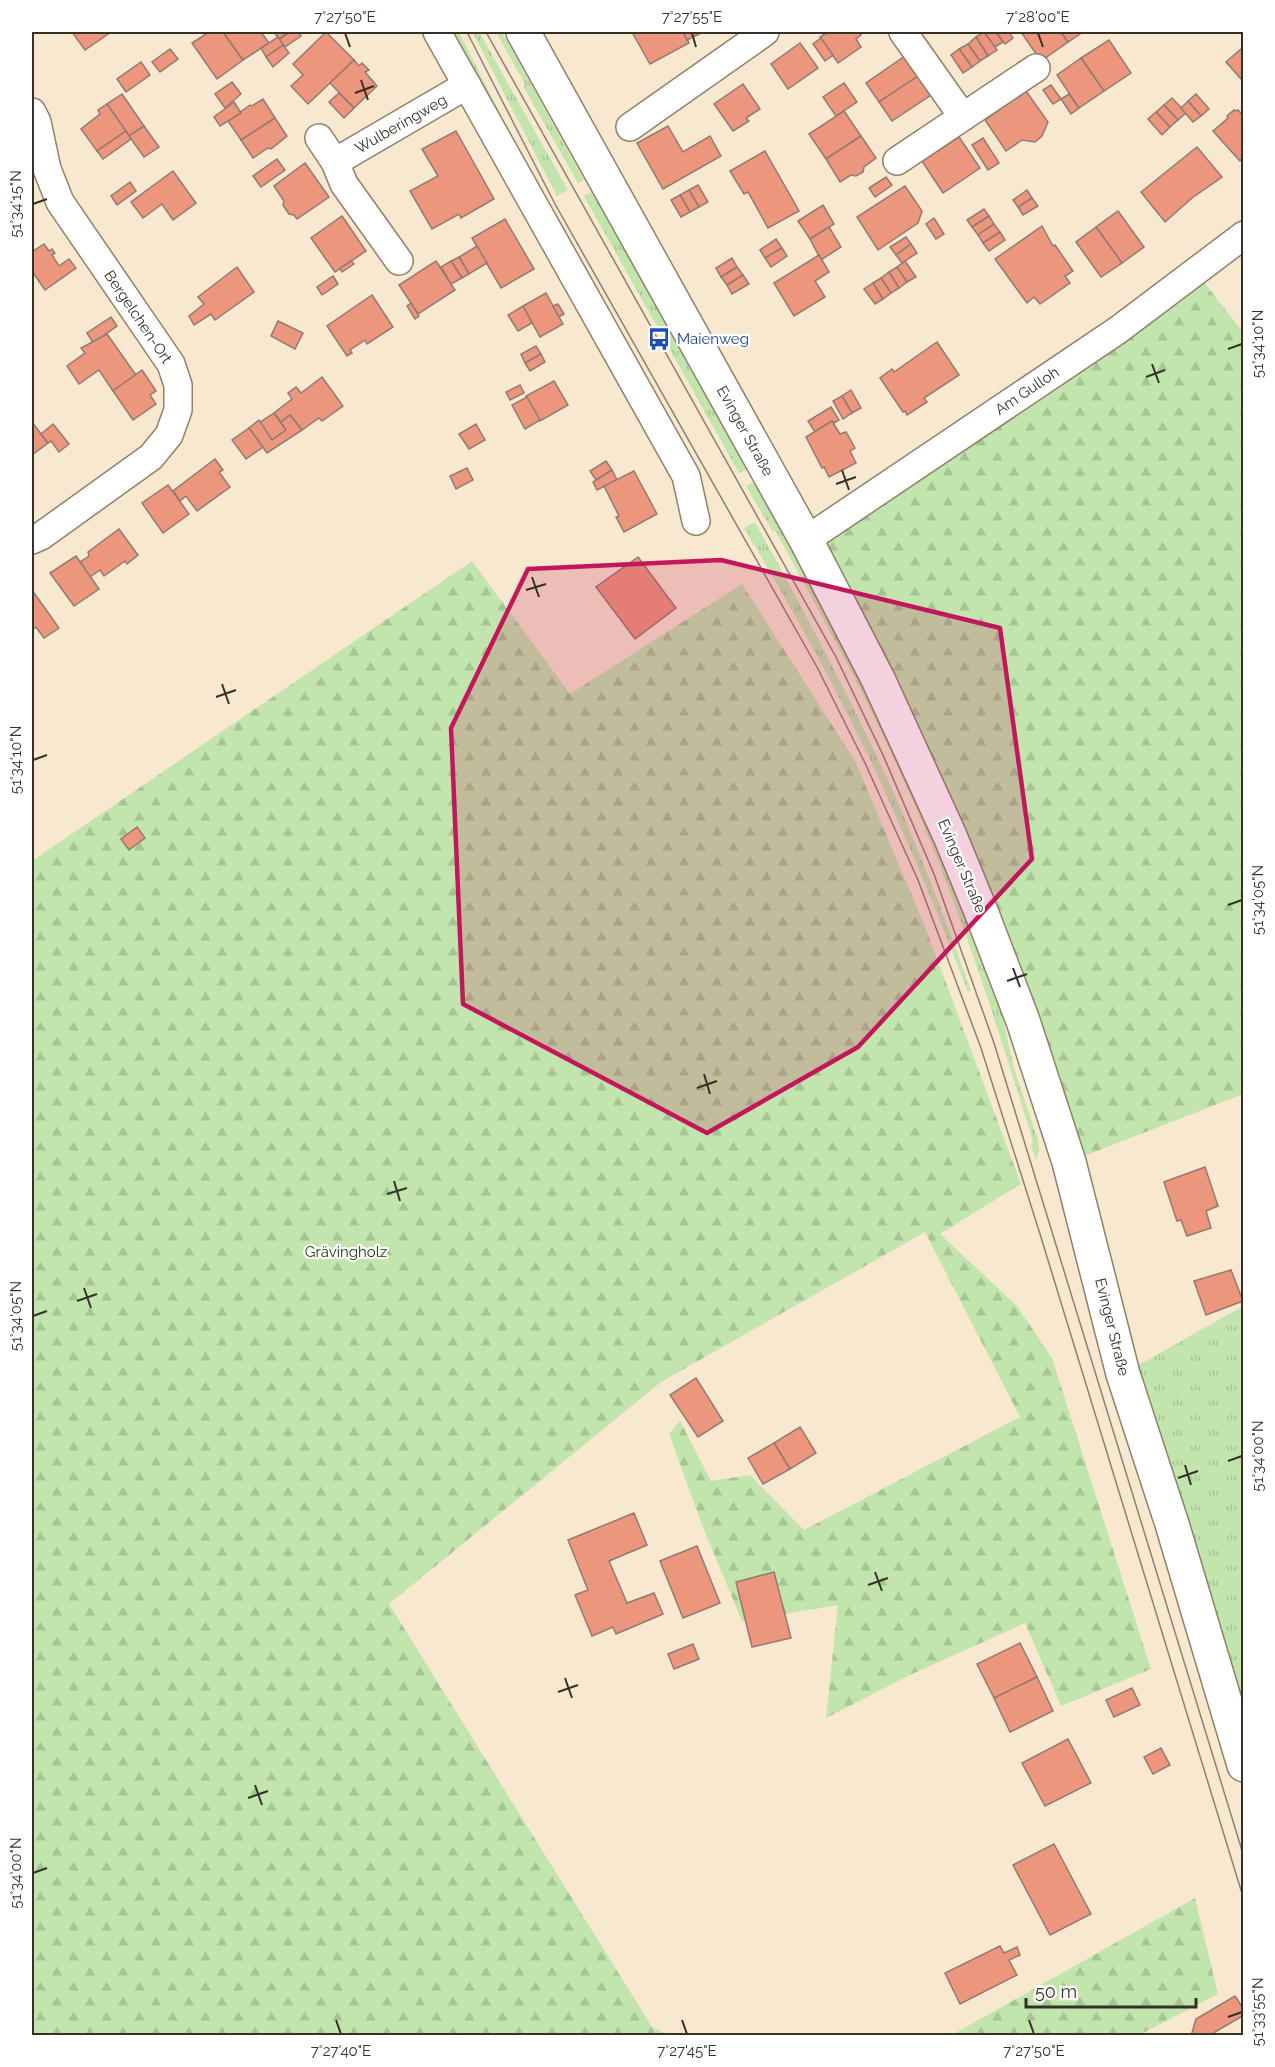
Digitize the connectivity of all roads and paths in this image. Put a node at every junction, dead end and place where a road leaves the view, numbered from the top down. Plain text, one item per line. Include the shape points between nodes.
1 (437, 32) edge
2 (523, 32) edge
3 (765, 32) edge
4 (903, 32) edge
5 (1036, 68) dead end
6 (467, 86) junction
7 (32, 112) edge
8 (963, 117) junction
9 (630, 127) dead end
10 (319, 138) dead end
11 (897, 161) dead end
12 (335, 162) junction
13 (1244, 235) edge
14 (399, 261) dead end
15 (696, 521) dead end
16 (32, 540) edge
17 (806, 540) junction
18 (1244, 1765) edge

1 - 6 street
2 - 17 main road, Evinger Straße
3 - 9 street
4 - 8 street
5 - 8 street
6 - 12 street, Wulberingweg
6 - 15 street via 686,477
7 - 16 street, Bergelchen-Ort via 60,202 171,364 178,385 178,410 169,435 151,457
8 - 11 street
10 - 12 street
12 - 14 street via 344,184
13 - 17 street, Am Gulloh via 1119,330
17 - 18 main road, Evinger Straße via 930,790 1023,1021 1069,1162 1124,1374

